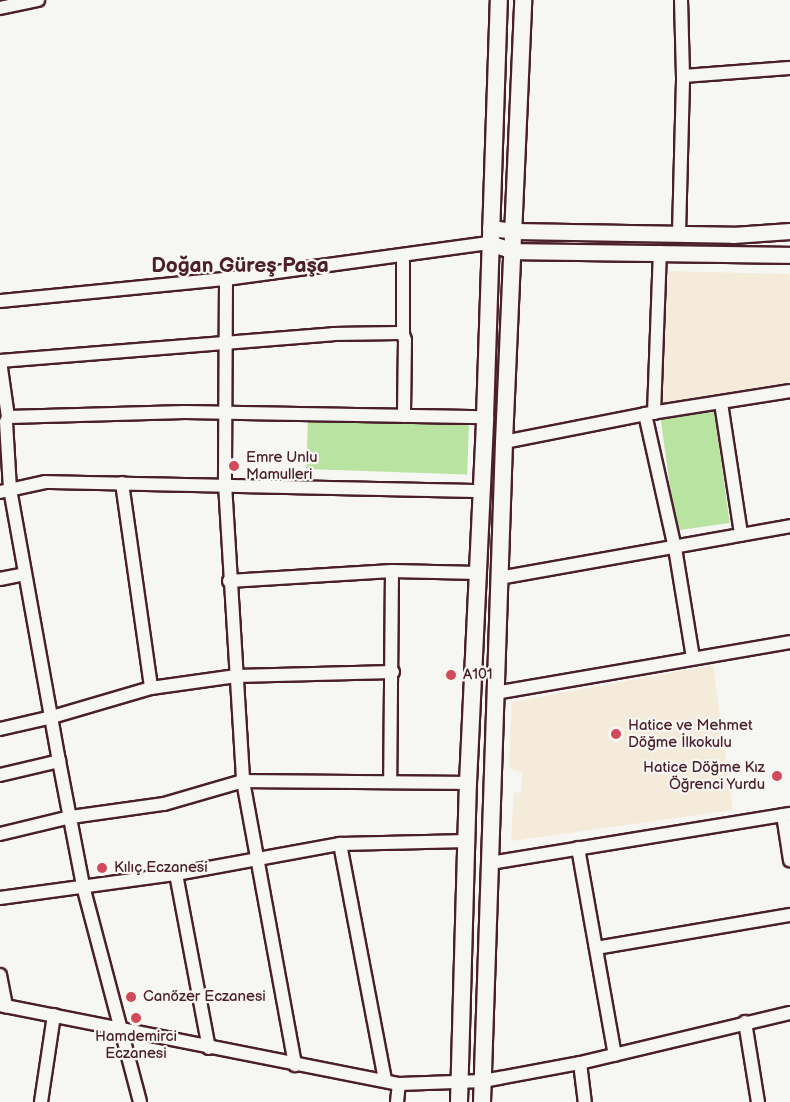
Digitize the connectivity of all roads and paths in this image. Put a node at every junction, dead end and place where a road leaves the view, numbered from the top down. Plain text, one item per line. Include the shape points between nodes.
1 (38, 0) edge
2 (499, 0) edge
3 (523, 0) edge
4 (681, 0) edge
5 (0, 8) edge
6 (790, 68) edge
7 (683, 76) junction
8 (514, 231) junction
9 (790, 231) edge
10 (679, 233) junction
11 (490, 235) junction
12 (513, 251) junction
13 (660, 252) junction
14 (403, 255) junction
15 (790, 255) edge
16 (226, 279) junction
17 (0, 301) edge
18 (403, 334) junction
19 (225, 342) junction
20 (0, 361) edge
21 (790, 391) edge
22 (721, 403) junction
23 (224, 412) junction
24 (650, 413) junction
25 (404, 416) junction
26 (485, 417) junction
27 (5, 421) edge
28 (504, 442) junction
29 (122, 483) junction
30 (225, 484) junction
31 (5, 491) edge
32 (481, 491) junction
33 (790, 526) edge
34 (741, 534) junction
35 (675, 548) junction
36 (392, 571) junction
37 (478, 573) junction
38 (25, 574) junction
39 (499, 578) junction
40 (0, 579) edge
41 (229, 581) junction
42 (790, 642) edge
43 (693, 658) junction
44 (393, 672) junction
45 (236, 676) junction
46 (151, 688) junction
47 (495, 693) junction
48 (52, 717) junction
49 (0, 729) edge
50 (59, 761) junction
51 (0, 775) edge
52 (243, 781) junction
53 (390, 782) junction
54 (468, 783) junction
55 (786, 815) edge
56 (71, 817) junction
57 (0, 834) edge
58 (468, 840) junction
59 (340, 843) junction
60 (578, 848) junction
61 (790, 860) edge
62 (259, 861) junction
63 (490, 863) junction
64 (176, 874) junction
65 (83, 886) junction
66 (0, 898) edge
67 (790, 915) edge
68 (596, 948) junction
69 (0, 975) edge
70 (3, 1005) edge
71 (790, 1013) edge
72 (54, 1015) junction
73 (745, 1022) junction
74 (120, 1028) junction
75 (209, 1048) junction
76 (615, 1055) junction
77 (580, 1063) junction
78 (295, 1065) junction
79 (385, 1080) junction
80 (460, 1080) junction
81 (483, 1081) junction
82 (399, 1084) junction
83 (41, 1102) edge
84 (140, 1102) edge
85 (398, 1102) edge
86 (459, 1102) edge
87 (482, 1102) edge
88 (585, 1102) edge
89 (758, 1102) edge

1 - 5 street
2 - 11 main road
3 - 8 main road
4 - 7 street
6 - 7 street
7 - 10 street
8 - 10 street
8 - 11 street
8 - 12 main road
9 - 10 street
11 - 12 street
11 - 14 street
11 - 26 main road
12 - 13 street
12 - 28 main road
13 - 15 street
13 - 24 street
14 - 16 street
14 - 18 street
16 - 17 street
16 - 19 street
18 - 19 street via 333,334
18 - 25 street
19 - 20 street
19 - 23 street
20 - 27 street
21 - 22 street
22 - 24 street
22 - 34 street
23 - 25 street
23 - 27 street
23 - 30 street
24 - 28 street
24 - 35 street
25 - 26 street
26 - 32 main road
27 - 31 street
28 - 39 main road
29 - 30 street
29 - 31 street via 45,482
29 - 46 street
30 - 32 street
30 - 41 street
31 - 38 street
32 - 37 main road
33 - 34 street
34 - 35 street
35 - 39 street
35 - 43 street
36 - 37 street
36 - 41 street
36 - 44 street
37 - 54 main road
38 - 40 street
38 - 48 street
39 - 47 main road
41 - 45 street
42 - 43 street
43 - 47 street
44 - 45 street
44 - 53 street
45 - 46 street
45 - 52 street
46 - 48 street
47 - 63 main road
48 - 49 street
48 - 50 street
50 - 51 street
50 - 56 street
52 - 53 street
52 - 56 street via 164,804
52 - 62 street
53 - 54 street
54 - 58 main road
55 - 60 street
55 - 61 street
56 - 57 street
56 - 65 street
58 - 59 street
58 - 80 main road
59 - 62 street
59 - 79 street
60 - 63 street
60 - 68 street
62 - 64 street
62 - 78 street
63 - 81 main road
64 - 65 street
64 - 75 street
65 - 66 street
65 - 74 street
67 - 68 street
68 - 76 street
69 - 70 street
70 - 72 street
71 - 73 street
72 - 74 street
72 - 83 street
73 - 76 street
73 - 89 street
74 - 75 street
74 - 84 street
75 - 78 street
76 - 77 street
77 - 81 street
77 - 88 street
78 - 79 street
79 - 82 street
80 - 81 street
80 - 82 street
80 - 86 main road
81 - 87 main road
82 - 85 street

